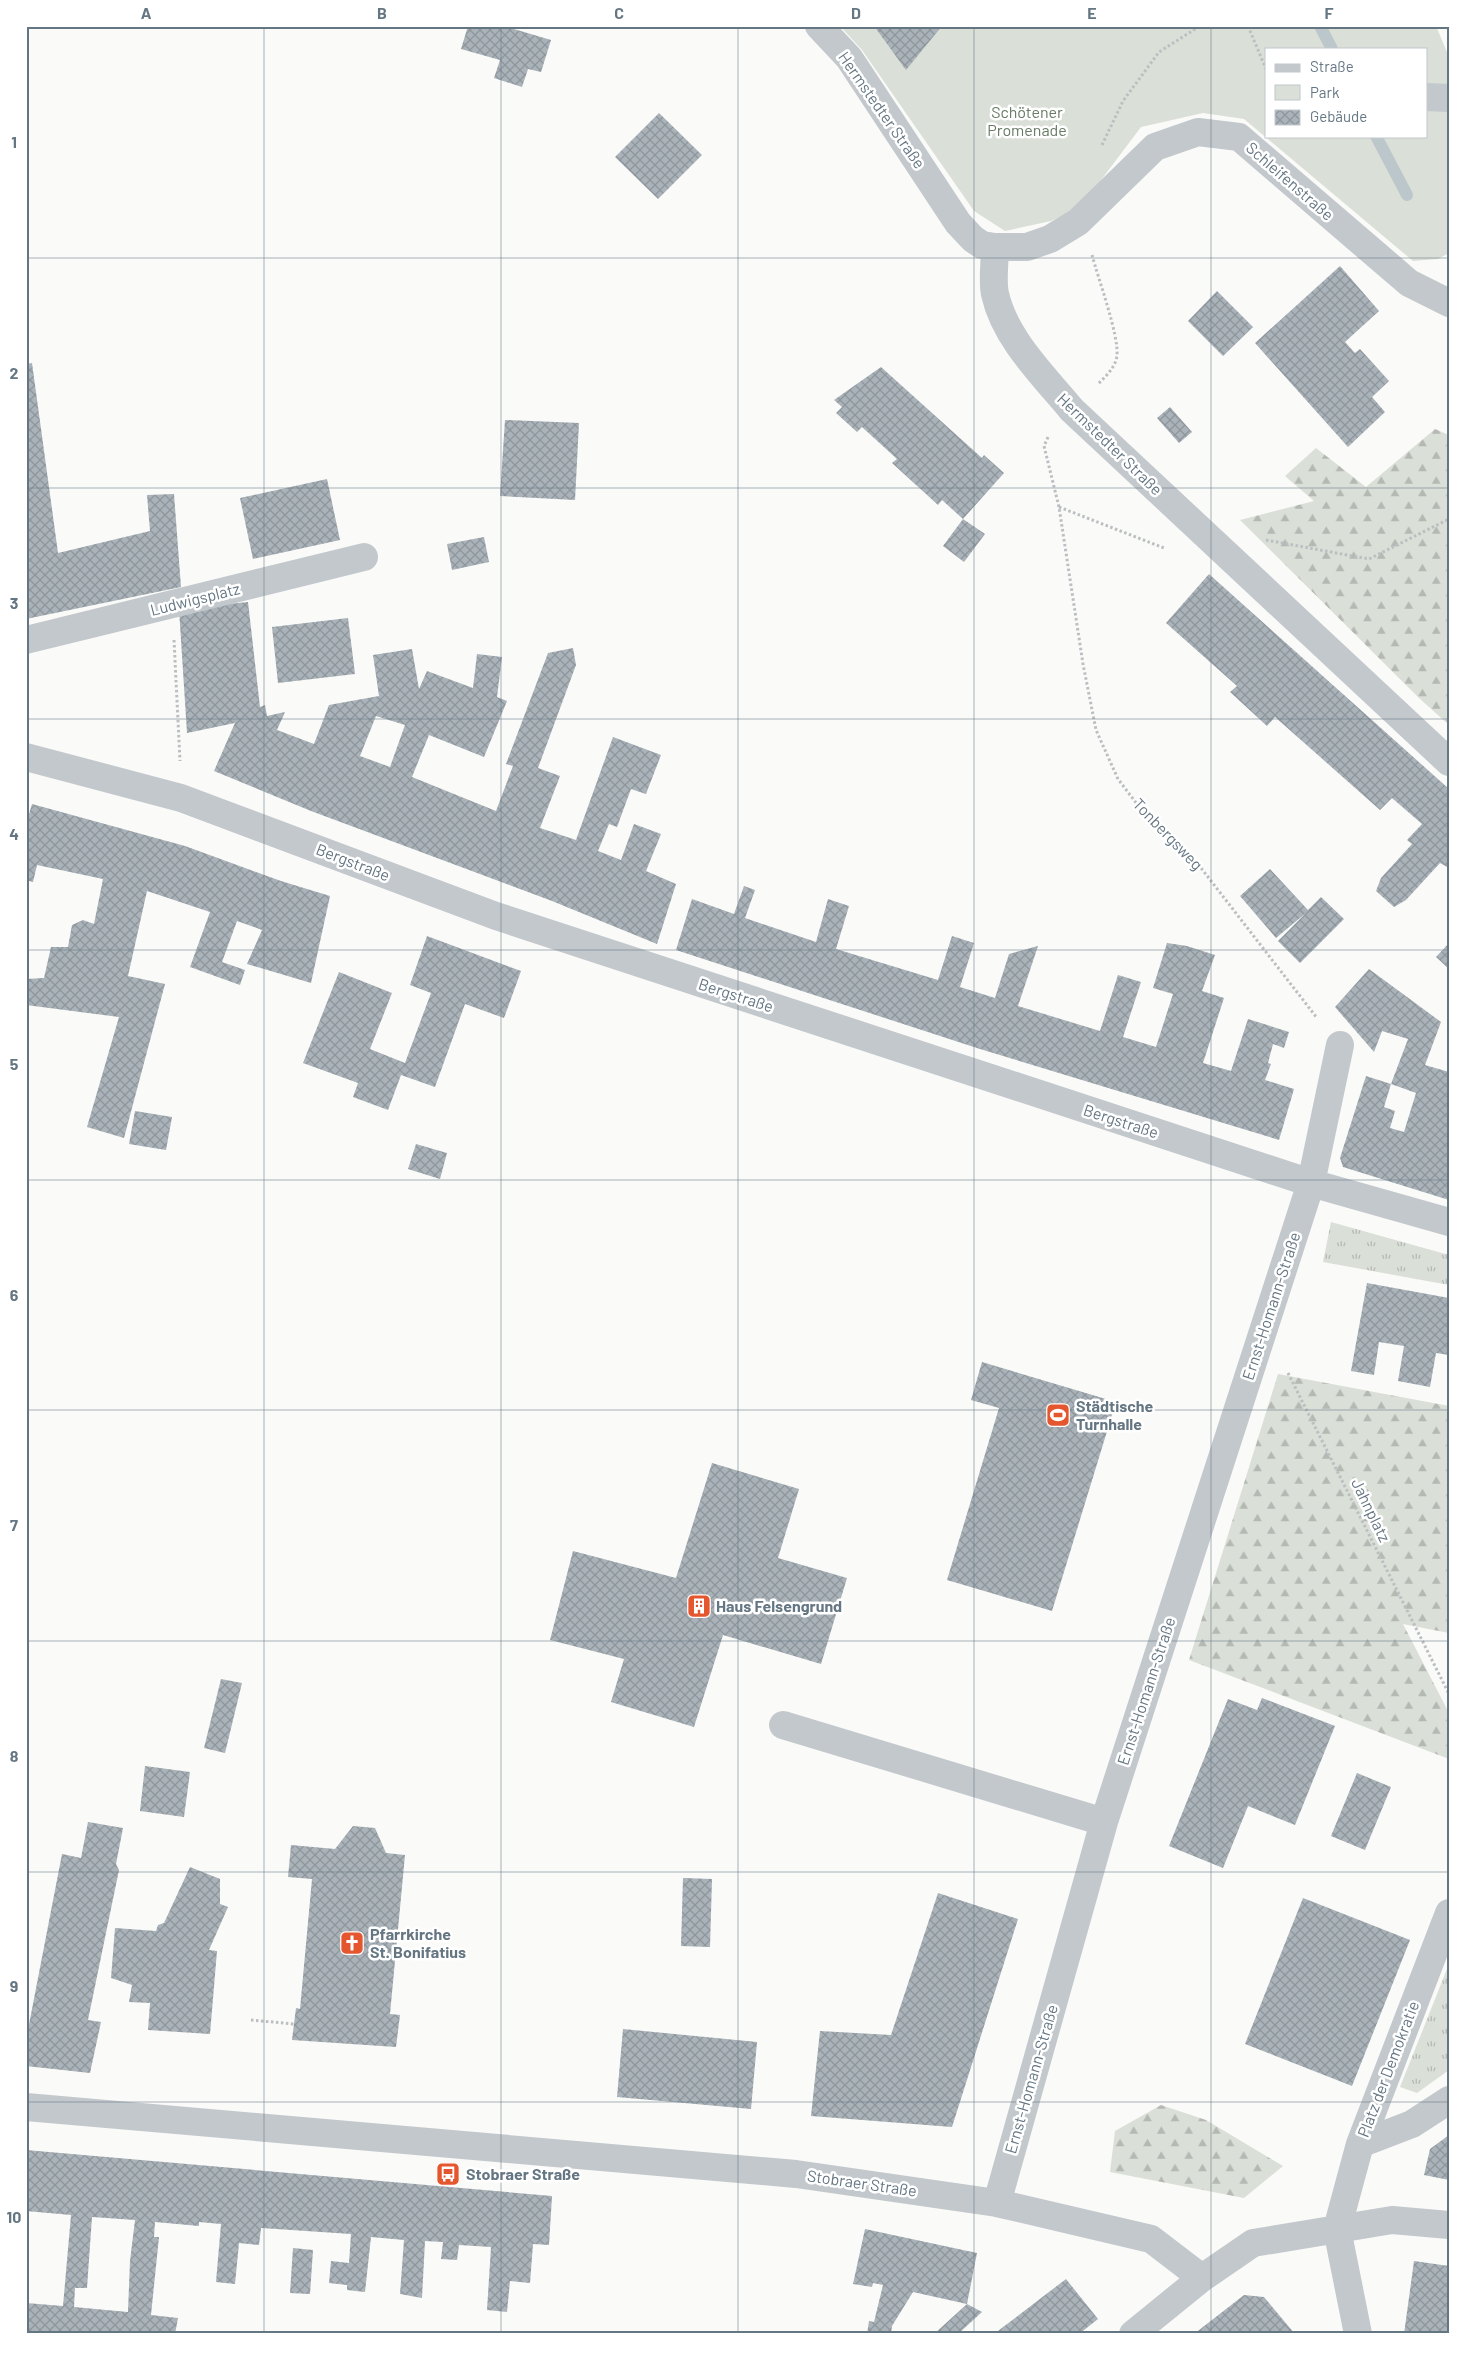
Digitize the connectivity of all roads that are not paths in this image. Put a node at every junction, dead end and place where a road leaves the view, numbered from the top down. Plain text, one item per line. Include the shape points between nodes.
1 (819, 26) edge
2 (1428, 97) edge
3 (1449, 98) edge
4 (994, 248) junction
5 (1449, 303) edge
6 (364, 557) dead end
7 (26, 640) edge
8 (26, 757) edge
9 (1449, 762) edge
10 (1340, 1045) road end
11 (1311, 1183) junction
12 (1449, 1222) edge
13 (782, 1725) dead end
14 (1104, 1822) junction
15 (1449, 1913) edge
16 (1449, 2100) edge
17 (26, 2107) edge
18 (1360, 2144) junction
19 (996, 2203) junction
20 (1449, 2225) edge
21 (1337, 2229) junction
22 (1202, 2278) junction
23 (1133, 2334) edge
24 (1358, 2334) edge

1 - 4 street, Hermstedter Straße via 849,58 958,223 973,239
2 - 3 street
4 - 5 street, Schleifenstraße via 1027,247 1050,239 1078,222 1154,147 1198,132 1239,137 1409,283
4 - 9 street, Hermstedter Straße via 995,294 1004,317 1021,348 1072,410
6 - 7 street, Ludwigsplatz
8 - 11 street, Bergstraße via 181,798 496,916
10 - 11 street
11 - 12 street, Bergstraße
11 - 14 street, Ernst-Homann-Straße
13 - 14 street
14 - 19 street, Ernst-Homann-Straße
15 - 18 street, Platz der Demokratie
16 - 18 street via 1412,2124
17 - 19 street, Stobraer Straße via 796,2174
18 - 21 street, Platz der Demokratie
19 - 22 street, Stobraer Straße via 1151,2239
20 - 21 street via 1392,2220
21 - 22 street via 1253,2244
21 - 24 street
22 - 23 street

